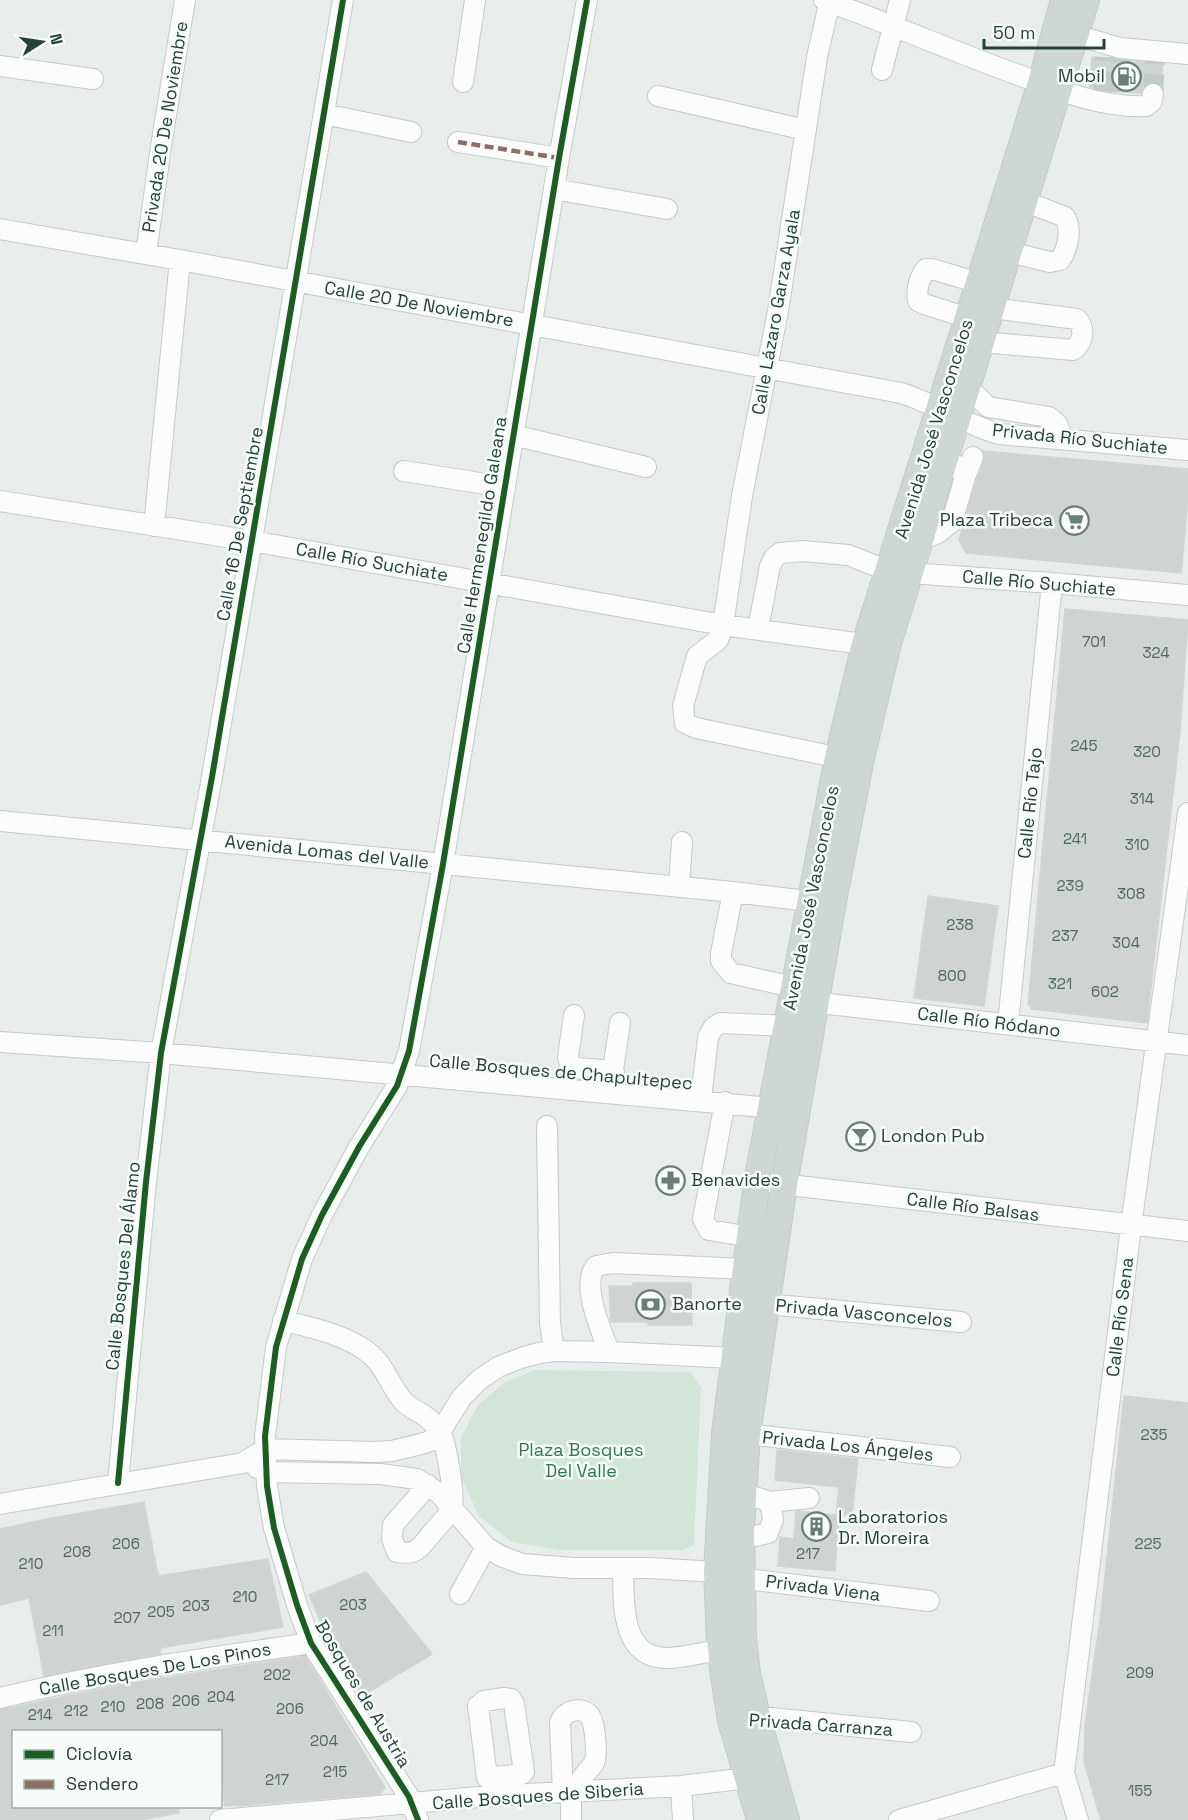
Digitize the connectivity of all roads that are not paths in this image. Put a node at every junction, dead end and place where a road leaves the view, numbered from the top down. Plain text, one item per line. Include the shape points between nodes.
1 (185, 0) edge
2 (343, 0) edge
3 (475, 0) edge
4 (587, 0) edge
5 (900, 0) edge
6 (1064, 0) edge
7 (1086, 0) edge
8 (828, 1) edge
9 (893, 27) junction
10 (1066, 32) junction
11 (1188, 54) edge
12 (0, 66) edge
13 (882, 70) dead end
14 (93, 78) dead end
15 (463, 82) dead end
16 (1050, 86) junction
17 (658, 96) dead end
18 (1144, 98) dead end
19 (324, 114) junction
20 (806, 130) junction
21 (411, 132) dead end
22 (458, 142) dead end
23 (559, 158) junction
24 (554, 189) junction
25 (1024, 201) junction
26 (667, 208) dead end
27 (0, 229) edge
28 (1010, 252) junction
29 (146, 255) junction
30 (180, 260) junction
31 (296, 282) junction
32 (979, 284) junction
33 (992, 308) junction
34 (968, 318) junction
35 (531, 325) junction
36 (981, 342) junction
37 (767, 368) junction
38 (968, 387) junction
39 (949, 414) junction
40 (513, 435) junction
41 (1063, 440) junction
42 (1188, 450) edge
43 (974, 457) dead end
44 (945, 459) junction
45 (646, 467) dead end
46 (404, 471) dead end
47 (965, 477) junction
48 (505, 487) junction
49 (0, 501) edge
50 (154, 525) junction
51 (919, 540) junction
52 (252, 541) junction
53 (899, 571) junction
54 (490, 583) junction
55 (1052, 583) junction
56 (1188, 595) edge
57 (723, 625) junction
58 (758, 629) junction
59 (876, 646) junction
60 (849, 760) junction
61 (1188, 813) edge
62 (0, 821) edge
63 (200, 839) junction
64 (682, 842) dead end
65 (443, 864) junction
66 (679, 887) junction
67 (734, 892) junction
68 (822, 903) junction
69 (793, 988) junction
70 (816, 999) junction
71 (574, 1015) dead end
72 (620, 1023) dead end
73 (1008, 1024) junction
74 (787, 1026) junction
75 (0, 1042) edge
76 (1156, 1042) junction
77 (1188, 1045) edge
78 (161, 1053) junction
79 (614, 1071) junction
80 (402, 1073) junction
81 (610, 1092) junction
82 (701, 1100) junction
83 (725, 1102) junction
84 (784, 1109) junction
85 (547, 1126) dead end
86 (757, 1182) junction
87 (784, 1185) junction
88 (1131, 1226) junction
89 (1188, 1231) edge
90 (751, 1236) junction
91 (746, 1269) junction
92 (766, 1304) junction
93 (283, 1320) junction
94 (962, 1322) dead end
95 (554, 1351) junction
96 (609, 1352) junction
97 (735, 1358) junction
98 (440, 1432) junction
99 (747, 1434) junction
100 (265, 1449) junction
101 (950, 1457) dead end
102 (243, 1463) junction
103 (267, 1472) junction
104 (118, 1483) junction
105 (428, 1485) junction
106 (743, 1493) junction
107 (809, 1498) dead end
108 (770, 1502) junction
109 (0, 1504) edge
110 (452, 1508) junction
111 (741, 1536) junction
112 (486, 1546) junction
113 (623, 1568) junction
114 (717, 1572) junction
115 (742, 1577) junction
116 (460, 1594) dead end
117 (929, 1601) dead end
118 (311, 1643) junction
119 (722, 1650) junction
120 (0, 1698) edge
121 (757, 1718) junction
122 (731, 1720) junction
123 (911, 1732) dead end
124 (1064, 1773) junction
125 (748, 1778) junction
126 (681, 1786) junction
127 (571, 1792) junction
128 (415, 1812) edge
129 (220, 1820) edge
130 (571, 1820) edge
131 (683, 1820) edge
132 (759, 1820) edge
133 (786, 1820) edge
134 (899, 1820) edge
135 (1078, 1820) edge

1 - 29 street, Privada 20 De Noviembre
2 - 19 street, Calle 16 De Septiembre
3 - 15 street
4 - 23 street, Calle Hermenegildo Galeana
5 - 9 street
6 - 10 main road, Avenida José Vasconcelos
7 - 10 main road, Avenida José Vasconcelos
8 - 9 street
8 - 20 street, Calle Lázaro Garza Ayala
9 - 13 street
9 - 16 street
10 - 11 street via 1112,52 1149,56
10 - 16 main road, Avenida José Vasconcelos
12 - 14 street
16 - 18 street via 1110,98
16 - 25 main road, Avenida José Vasconcelos
16 - 32 main road, Avenida José Vasconcelos
17 - 20 street
19 - 21 street
19 - 31 street, Calle 16 De Septiembre
20 - 37 street, Calle Lázaro Garza Ayala
22 - 23 street
23 - 24 street, Calle Hermenegildo Galeana
24 - 26 street
24 - 35 street, Calle Hermenegildo Galeana
25 - 28 main road, Avenida José Vasconcelos
25 - 28 street via 1065,217 1069,228 1064,254 1060,260 1050,262
27 - 29 street, Calle 20 De Noviembre
28 - 33 main road, Avenida José Vasconcelos
29 - 30 street, Calle 20 De Noviembre
30 - 31 street, Calle 20 De Noviembre
30 - 50 street
31 - 35 street, Calle 20 De Noviembre
31 - 52 street, Calle 16 De Septiembre
32 - 34 main road, Avenida José Vasconcelos
32 - 34 street via 932,269 922,274 918,301
33 - 36 main road, Avenida José Vasconcelos
33 - 36 street via 1077,320 1082,324 1083,336 1073,350
34 - 39 main road, Avenida José Vasconcelos
35 - 37 street, Calle 20 De Noviembre
35 - 40 street, Calle Hermenegildo Galeana
36 - 38 main road, Avenida José Vasconcelos
37 - 39 street, Calle 20 De Noviembre via 901,393
37 - 57 street, Calle Lázaro Garza Ayala via 742,496
38 - 39 main road, Avenida José Vasconcelos
38 - 41 street via 988,407 1049,417 1057,424
39 - 41 street, Privada Río Suchiate via 999,434
39 - 44 main road, Avenida José Vasconcelos
39 - 53 main road, Avenida José Vasconcelos
40 - 45 street
40 - 48 street, Calle Hermenegildo Galeana
41 - 42 street, Privada Río Suchiate
43 - 47 street
44 - 47 street via 959,467
44 - 51 main road, Avenida José Vasconcelos
46 - 48 street
47 - 51 street via 952,522
48 - 54 street, Calle Hermenegildo Galeana
49 - 50 street, Calle Río Suchiate
50 - 52 street, Calle Río Suchiate
51 - 53 main road, Avenida José Vasconcelos
52 - 54 street, Calle Río Suchiate
52 - 63 street, Calle 16 De Septiembre
53 - 55 street, Calle Río Suchiate
53 - 58 street, Calle Río Suchiate via 848,555 803,550 780,553 770,566
53 - 59 main road, Avenida José Vasconcelos
54 - 57 street, Calle Río Suchiate
54 - 65 street, Calle Hermenegildo Galeana
55 - 56 street, Calle Río Suchiate
55 - 73 street, Calle Río Tajo
57 - 58 street, Calle Río Suchiate
57 - 60 street via 718,640 697,656 683,706 685,723
58 - 59 street, Calle Río Suchiate
59 - 60 main road, Avenida José Vasconcelos
60 - 68 main road, Avenida José Vasconcelos
61 - 76 street, Calle Río Sena
62 - 63 street, Avenida Lomas del Valle
63 - 65 street, Avenida Lomas del Valle
63 - 78 street, Calle 16 De Septiembre
64 - 66 street
65 - 66 street, Avenida Lomas del Valle
65 - 80 street, Calle Hermenegildo Galeana
66 - 67 street, Avenida Lomas del Valle
67 - 68 street, Avenida Lomas del Valle
67 - 69 street, Calle Río Ródano via 721,953 725,968 744,977
68 - 69 main road, Avenida José Vasconcelos
68 - 70 main road, Avenida José Vasconcelos
69 - 70 street, Calle Río Ródano
69 - 74 main road, Avenida José Vasconcelos
70 - 73 street, Calle Río Ródano via 830,1004
70 - 84 main road, Avenida José Vasconcelos
71 - 79 street via 570,1065
72 - 79 street
73 - 76 street, Calle Río Ródano
74 - 82 street via 720,1023 713,1028 708,1037
74 - 84 main road, Avenida José Vasconcelos
75 - 78 street, Calle Bosques de Chapultepec
76 - 77 street, Calle Río Ródano
76 - 88 street, Calle Río Sena
78 - 80 street, Calle Bosques de Chapultepec
78 - 104 street, Calle Bosques Del Álamo
79 - 81 street
80 - 81 street, Calle Bosques de Chapultepec
80 - 93 street, Bosques de Austria via 322,1215 302,1259
81 - 82 street, Calle Bosques de Chapultepec
82 - 83 street, Calle Bosques de Chapultepec
83 - 84 street, Calle Bosques de Chapultepec
83 - 90 street via 703,1219 708,1230
84 - 86 main road, Avenida José Vasconcelos
84 - 87 main road, Avenida José Vasconcelos
85 - 95 street via 550,1323
86 - 87 street, Calle Río Balsas
86 - 90 main road, Avenida José Vasconcelos
87 - 88 street, Calle Río Balsas
87 - 92 main road, Avenida José Vasconcelos
88 - 89 street, Calle Río Balsas
88 - 124 street, Calle Río Sena
90 - 91 main road, Avenida José Vasconcelos
91 - 96 street via 614,1263 596,1266 590,1279 591,1290
91 - 97 main road, Avenida José Vasconcelos
92 - 94 street, Privada Vasconcelos
92 - 99 main road, Avenida José Vasconcelos
93 - 98 street via 338,1336 364,1349 377,1359 407,1406 430,1420
93 - 100 street, Bosques de Austria via 270,1390
95 - 96 street
95 - 98 street via 524,1357 479,1380
96 - 97 street
97 - 99 main road via 741,1375
97 - 114 main road, Avenida José Vasconcelos via 723,1456
98 - 100 street via 430,1441 392,1452
98 - 110 street
99 - 101 street, Privada Los Ángeles
99 - 106 main road, Avenida José Vasconcelos
100 - 102 street
100 - 103 street, Bosques de Austria
102 - 103 street
102 - 104 street
103 - 105 street via 380,1474 417,1479
103 - 118 street, Bosques de Austria via 274,1528
104 - 109 street
105 - 110 street, Privada Viena
105 - 110 street via 393,1525 392,1539 397,1552 418,1551
106 - 108 street
106 - 111 main road, Avenida José Vasconcelos
107 - 108 street
108 - 111 street via 773,1520 768,1533
110 - 112 street, Privada Viena
111 - 115 main road, Avenida José Vasconcelos
112 - 113 street, Privada Viena via 522,1564
112 - 116 street
113 - 114 street, Privada Viena
113 - 119 street via 626,1623 640,1647 666,1658
114 - 115 street, Privada Viena
114 - 119 main road, Avenida José Vasconcelos
115 - 117 street, Privada Viena
115 - 121 main road, Avenida José Vasconcelos via 743,1640
118 - 120 street, Calle Bosques De Los Pinos via 118,1672
118 - 128 street, Bosques de Austria
119 - 122 main road, Avenida José Vasconcelos
121 - 122 street, Privada Carranza
121 - 123 street, Privada Carranza
121 - 133 main road, Avenida José Vasconcelos
122 - 125 main road, Avenida José Vasconcelos
124 - 134 street
124 - 135 street, Calle Río Sena
125 - 126 street, Calle Bosques de Siberia
125 - 132 main road, Avenida José Vasconcelos
126 - 127 street, Calle Bosques de Siberia
126 - 131 street
127 - 128 street, Calle Bosques de Siberia via 489,1787
127 - 130 street
128 - 129 street, Calle Bosques de Siberia

